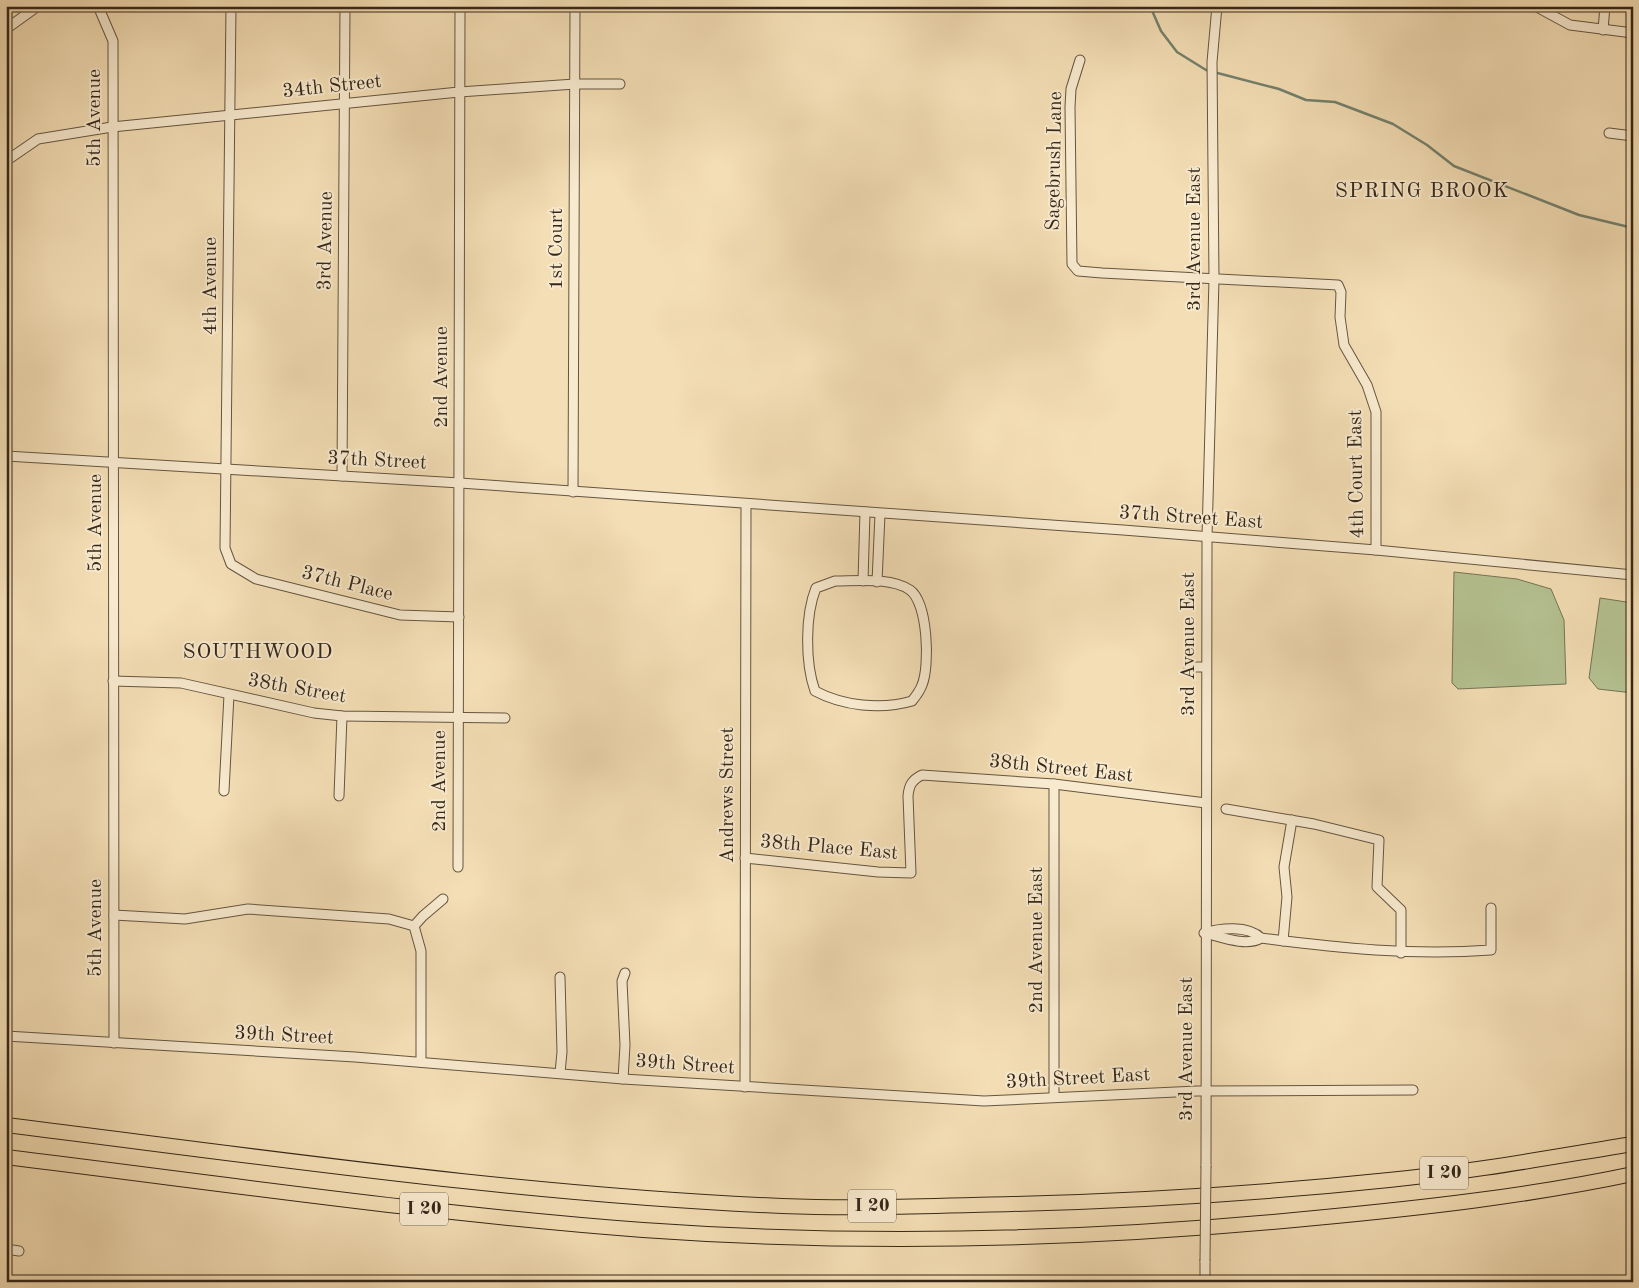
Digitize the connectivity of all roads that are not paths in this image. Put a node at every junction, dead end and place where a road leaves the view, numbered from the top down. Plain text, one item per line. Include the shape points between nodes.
1 (38, 6) edge
2 (98, 6) edge
3 (231, 6) edge
4 (346, 6) edge
5 (460, 6) edge
6 (575, 6) edge
7 (1217, 6) edge
8 (1535, 6) edge
9 (1605, 6) edge
10 (6, 29) edge
11 (1603, 30) junction
12 (1633, 33) edge
13 (1080, 60) dead end
14 (575, 84) junction
15 (620, 84) dead end
16 (459, 92) junction
17 (345, 103) junction
18 (230, 115) junction
19 (112, 127) junction
20 (1609, 133) dead end
21 (1633, 136) edge
22 (6, 161) edge
23 (1214, 279) junction
24 (6, 456) edge
25 (113, 462) junction
26 (227, 469) junction
27 (342, 476) junction
28 (460, 483) junction
29 (574, 492) junction
30 (746, 504) junction
31 (865, 512) junction
32 (880, 514) junction
33 (1207, 537) junction
34 (1376, 550) junction
35 (231, 564) joint
36 (1633, 574) edge
37 (863, 581) junction
38 (877, 582) junction
39 (459, 617) junction
40 (1189, 667) dead end
41 (1206, 667) junction
42 (113, 681) junction
43 (229, 695) junction
44 (342, 716) junction
45 (458, 716) junction
46 (505, 718) dead end
47 (1054, 784) junction
48 (224, 791) dead end
49 (340, 796) dead end
50 (1206, 803) junction
51 (1226, 809) dead end
52 (1292, 820) junction
53 (745, 858) junction
54 (458, 867) dead end
55 (911, 872) joint
56 (443, 899) dead end
57 (1490, 908) dead end
58 (114, 915) junction
59 (414, 926) junction
60 (1204, 933) junction
61 (1283, 941) junction
62 (1401, 953) junction
63 (625, 973) dead end
64 (560, 977) dead end
65 (6, 1036) edge
66 (114, 1043) junction
67 (421, 1062) junction
68 (560, 1074) junction
69 (623, 1079) junction
70 (745, 1087) junction
71 (1413, 1090) dead end
72 (1205, 1091) junction
73 (1054, 1097) junction
74 (6, 1125) edge
75 (1633, 1139) edge
76 (1633, 1144) edge
77 (1603, 1149) junction
78 (6, 1157) edge
79 (1630, 1175) edge
80 (6, 1249) edge
81 (19, 1251) dead end
82 (1205, 1282) edge

1 - 10 street
2 - 19 street, 5th Avenue via 113,41
3 - 18 street, 4th Avenue
4 - 17 street, 3rd Avenue
5 - 16 street, 2nd Avenue
6 - 14 street, 1st Court
7 - 23 street, 3rd Avenue East via 1212,62
8 - 11 street via 1570,25
9 - 11 street
11 - 12 street
13 - 23 street, Sagebrush Lane via 1070,108 1072,264 1078,271
14 - 15 street, 34th Street
14 - 16 street, 34th Street
14 - 29 street, 1st Court
16 - 17 street, 34th Street
16 - 28 street, 2nd Avenue
17 - 18 street, 34th Street
17 - 27 street, 3rd Avenue
18 - 19 street, 34th Street
18 - 26 street, 4th Avenue
19 - 22 street, 34th Street via 49,136 30,143
19 - 25 street, 5th Avenue
20 - 21 street
23 - 33 street, 3rd Avenue East
23 - 34 street, 4th Court East via 1338,285 1344,344 1367,385 1376,412
24 - 25 street, 37th Street
25 - 26 street, 37th Street
25 - 42 street, 5th Avenue
26 - 27 street, 37th Street
26 - 35 street, 4th Avenue via 226,548
27 - 28 street, 37th Street
28 - 29 street, 37th Street
28 - 39 street, 2nd Avenue
29 - 30 street, 37th Street
30 - 31 street, 37th Street East
30 - 53 street, Andrews Street
31 - 32 street, 37th Street East
31 - 37 street
32 - 33 street, 37th Street East
32 - 38 street
33 - 34 street, 37th Street East
33 - 41 street, 3rd Avenue East
34 - 36 street, 37th Street East
35 - 39 street, 37th Place via 256,579 400,615
37 - 38 street
37 - 38 street via 835,581 816,588 809,605 809,673 814,691 830,699 895,706 912,701 923,684 925,627 916,595 898,585
39 - 45 street, 2nd Avenue
40 - 41 street
41 - 50 street, 3rd Avenue East
42 - 43 street, 38th Street via 181,683
42 - 58 street, 5th Avenue
43 - 44 street, 38th Street
43 - 48 street
44 - 45 street, 38th Street
44 - 49 street
45 - 46 street, 38th Street
45 - 54 street, 2nd Avenue
47 - 50 street, 38th Street East
47 - 55 street, 38th Street East via 932,775 914,779 909,786 908,805
47 - 73 street, 2nd Avenue East
50 - 60 street, 3rd Avenue East
51 - 52 street
52 - 61 street via 1285,860 1287,897
52 - 62 street via 1379,840 1377,887 1400,910
53 - 55 street, 38th Place East via 878,872
53 - 70 street, Andrews Street
56 - 59 street
57 - 62 street via 1490,950
58 - 59 street via 184,919 248,908 389,919
58 - 66 street, 5th Avenue
59 - 67 street via 421,951
60 - 61 street via 1219,928 1231,929
60 - 72 street, 3rd Avenue East
61 - 62 street
63 - 69 street, 39th Street via 622,981
64 - 68 street
65 - 66 street, 39th Street
66 - 67 street, 39th Street
67 - 68 street, 39th Street via 438,1066
68 - 69 street, 39th Street
69 - 70 street, 39th Street
70 - 73 street, 39th Street East via 984,1101
71 - 72 street, 39th Street East
72 - 73 street, 39th Street East
72 - 82 street, 3rd Avenue East, bridge
74 - 77 highway, I 20 via 513,1188 786,1206 1096,1202 1223,1195 1392,1180
75 - 77 highway
76 - 77 highway, I 20
78 - 79 highway, I 20 via 533,1220 733,1235 852,1239 1035,1238 1231,1226 1428,1206
80 - 81 street

